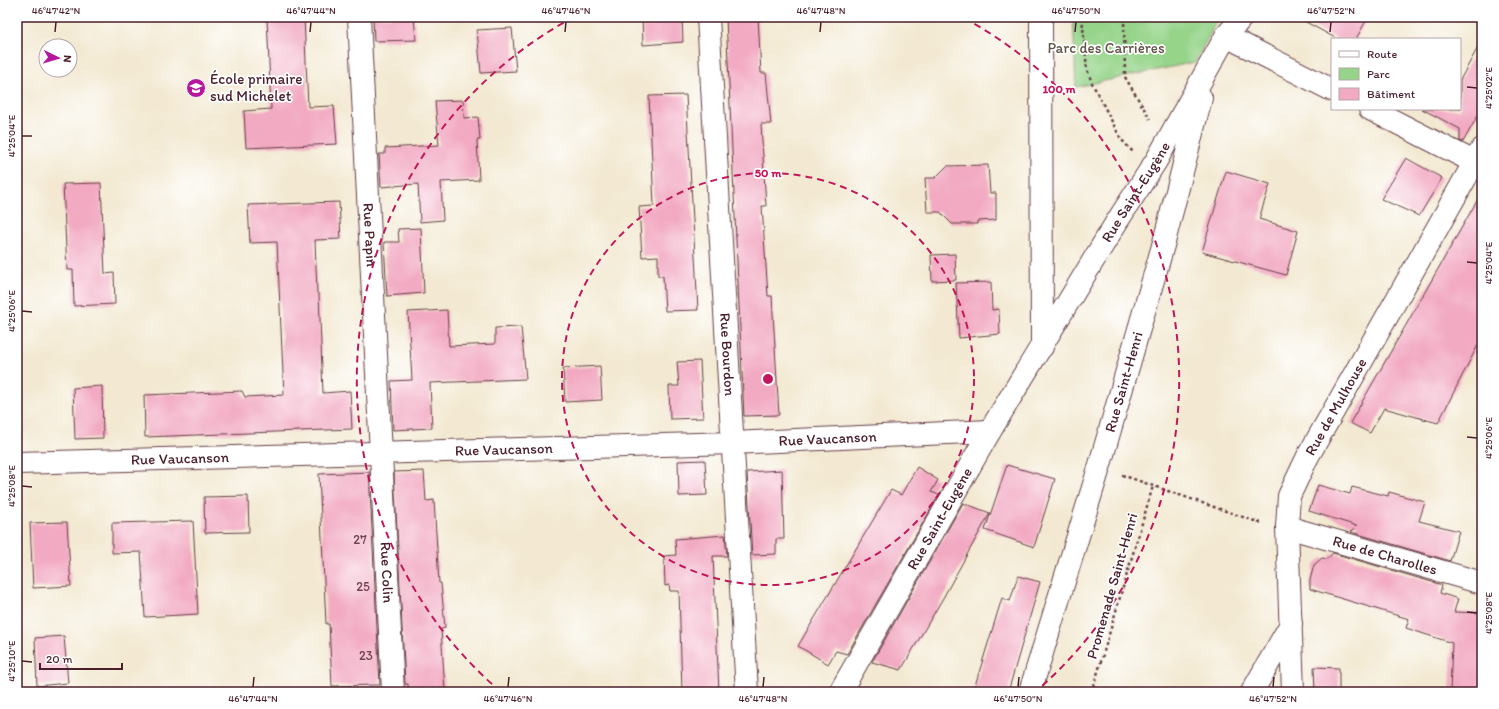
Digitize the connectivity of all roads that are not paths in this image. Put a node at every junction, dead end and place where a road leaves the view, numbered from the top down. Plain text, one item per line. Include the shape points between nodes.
1 (359, 17) edge
2 (708, 17) edge
3 (1041, 17) edge
4 (1242, 17) edge
5 (1226, 36) junction
6 (1208, 70) junction
7 (1331, 89) edge
8 (1372, 110) edge
9 (1480, 159) edge
10 (1042, 347) junction
11 (990, 431) junction
12 (733, 443) junction
13 (382, 453) junction
14 (17, 463) edge
15 (1288, 530) junction
16 (1482, 583) edge
17 (1291, 624) junction
18 (393, 692) edge
19 (747, 692) edge
20 (840, 692) edge
21 (1030, 692) edge
22 (1252, 692) edge
23 (1293, 692) edge

1 - 13 street, Rue Papin
2 - 12 street, Rue Bourdon
3 - 10 street
4 - 5 street, Rue Saint-Eugène
5 - 6 street, Rue Saint-Eugène
5 - 7 street
6 - 10 street, Rue Saint-Eugène
6 - 21 street, Rue Saint-Henri via 1164,242 1099,468
8 - 9 street
9 - 15 street, Rue de Mulhouse via 1308,456 1289,496
10 - 11 street, Rue Saint-Eugène
11 - 12 street, Rue Vaucanson
11 - 20 street, Rue Saint-Eugène
12 - 13 street, Rue Vaucanson
12 - 19 street, Rue Bourdon
13 - 14 street, Rue Vaucanson
13 - 18 street, Rue Colin
15 - 16 street, Rue de Charolles
15 - 17 street, Rue de Mulhouse
17 - 22 street
17 - 23 street, Rue de Mulhouse

